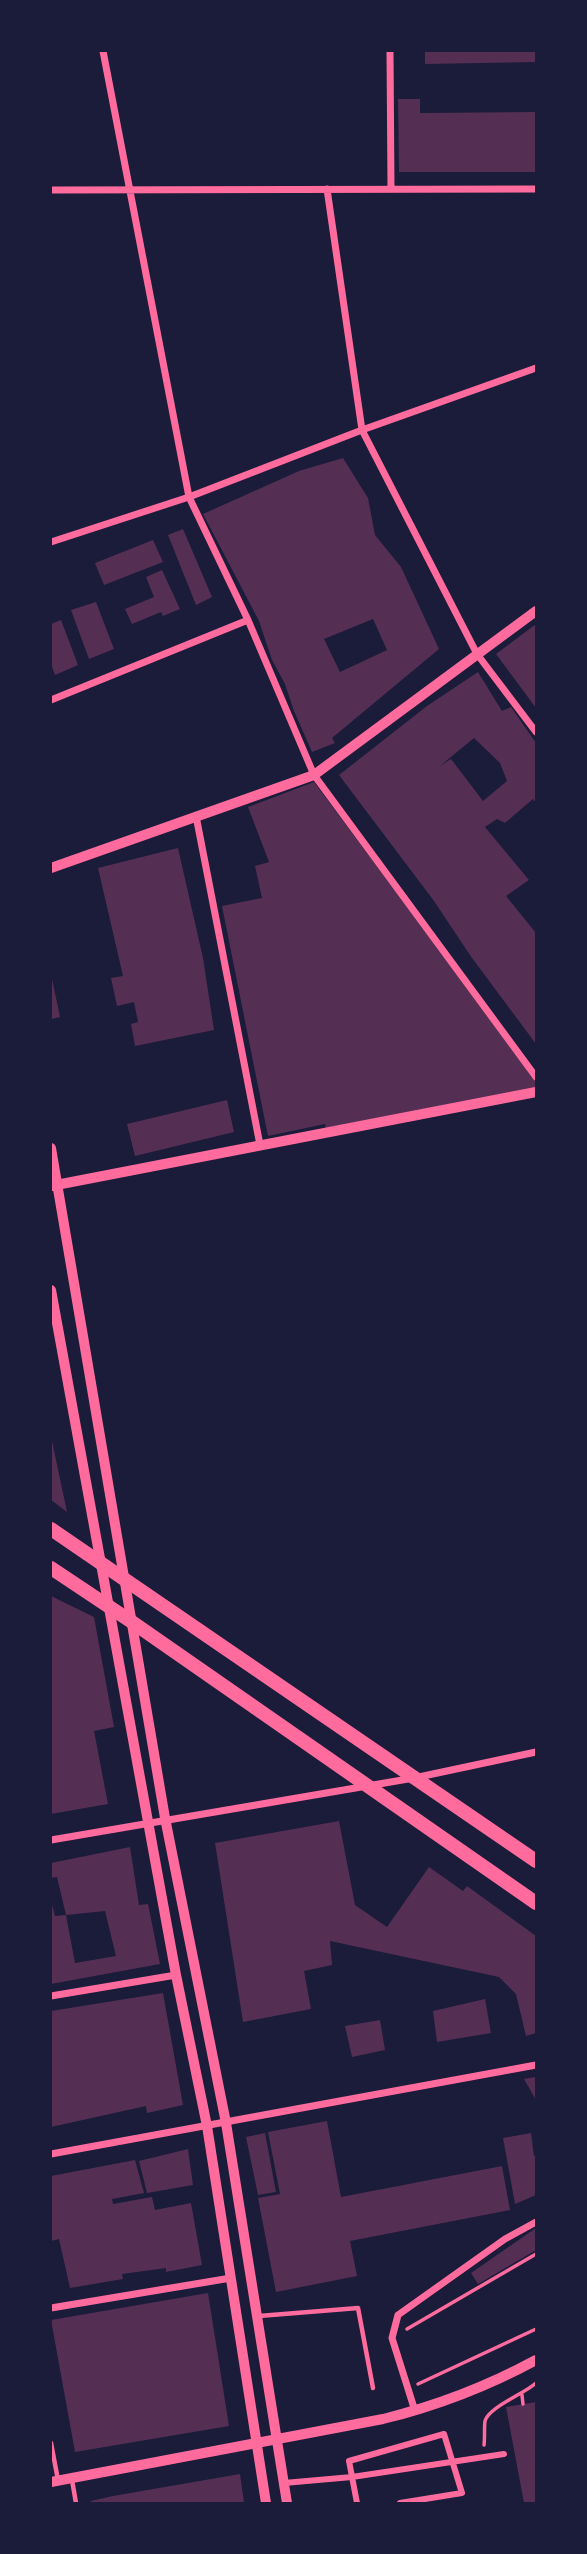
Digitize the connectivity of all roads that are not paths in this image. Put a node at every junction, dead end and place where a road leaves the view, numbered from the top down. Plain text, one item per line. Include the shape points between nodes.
1 (103, 51) edge
2 (390, 51) edge
3 (327, 189) junction
4 (391, 189) junction
5 (536, 189) edge
6 (51, 190) edge
7 (129, 190) junction
8 (536, 368) edge
9 (362, 430) junction
10 (189, 497) junction
11 (51, 541) edge
12 (536, 611) edge
13 (248, 620) junction
14 (477, 654) junction
15 (51, 700) edge
16 (536, 732) edge
17 (314, 775) junction
18 (196, 816) junction
19 (51, 868) edge
20 (536, 1077) edge
21 (536, 1092) edge
22 (260, 1145) junction
23 (51, 1148) edge
24 (54, 1185) edge
25 (51, 1290) edge
26 (51, 1529) edge
27 (101, 1563) junction
28 (51, 1568) edge
29 (126, 1579) junction
30 (109, 1608) junction
31 (132, 1622) junction
32 (536, 1752) edge
33 (414, 1778) junction
34 (366, 1786) junction
35 (165, 1818) junction
36 (148, 1822) junction
37 (51, 1840) edge
38 (536, 1861) edge
39 (536, 1903) edge
40 (176, 1975) junction
41 (51, 1996) edge
42 (536, 2065) edge
43 (226, 2123) junction
44 (206, 2126) junction
45 (51, 2154) edge
46 (536, 2222) edge
47 (232, 2278) junction
48 (51, 2308) edge
49 (256, 2316) junction
50 (536, 2360) edge
51 (373, 2388) dead end
52 (415, 2411) junction
53 (277, 2440) junction
54 (51, 2443) edge
55 (257, 2444) junction
56 (504, 2454) dead end
57 (453, 2463) junction
58 (352, 2477) junction
59 (72, 2479) junction
60 (54, 2481) edge
61 (284, 2483) junction
62 (76, 2503) edge
63 (266, 2503) edge
64 (288, 2503) edge
65 (357, 2503) edge
66 (400, 2503) edge

1 - 7 street
2 - 4 street
3 - 4 street
3 - 7 street
3 - 9 street
4 - 5 street
6 - 7 street
7 - 10 street
8 - 9 street
9 - 10 street
9 - 14 street
10 - 11 street
10 - 13 street
12 - 14 street
13 - 15 street
13 - 17 street
14 - 16 street
14 - 17 street
17 - 18 street
17 - 20 street
18 - 19 street
18 - 22 street
21 - 22 street
22 - 24 street
23 - 24 street
24 - 29 street
25 - 27 street
26 - 27 main road
27 - 29 main road
27 - 30 street
28 - 30 main road
29 - 31 street
29 - 33 main road
30 - 31 main road
30 - 36 street
31 - 34 main road
31 - 35 street
32 - 33 street
33 - 34 street
33 - 38 main road
34 - 35 street
34 - 39 main road
35 - 36 street
35 - 43 street
36 - 37 street
36 - 40 street
40 - 41 street
40 - 44 street
42 - 43 street
43 - 44 street
43 - 49 street
44 - 45 street
44 - 47 street
46 - 52 street via 398,2315 392,2338
47 - 48 street
47 - 55 street
49 - 51 lane via 358,2308
49 - 53 street
50 - 52 street
52 - 53 street
53 - 55 street
53 - 61 street
54 - 60 lane
55 - 59 street
55 - 63 street
56 - 57 street
57 - 58 street
57 - 58 street via 443,2434 349,2461
57 - 66 street via 462,2493
58 - 61 street
58 - 65 street
59 - 60 street
59 - 62 lane
61 - 64 street

